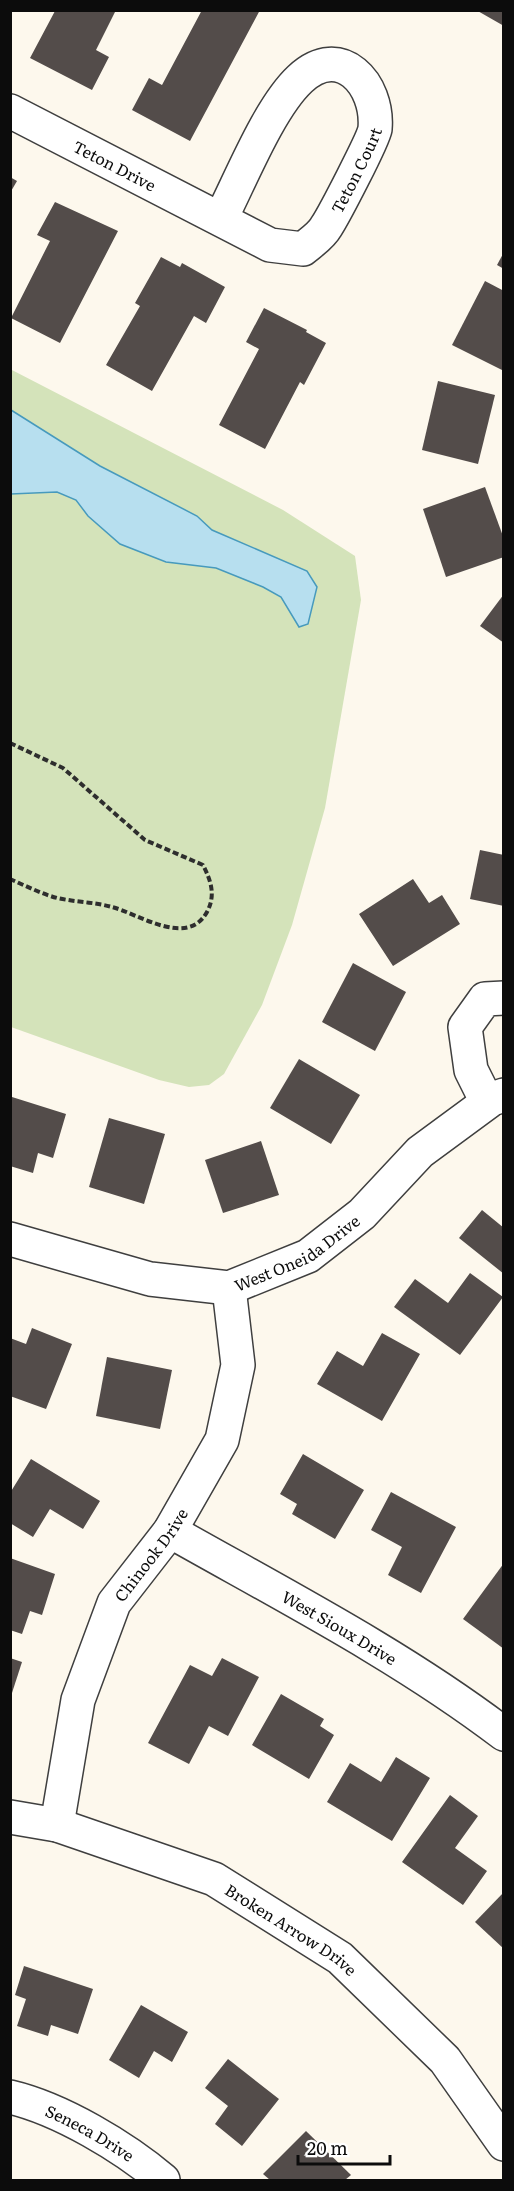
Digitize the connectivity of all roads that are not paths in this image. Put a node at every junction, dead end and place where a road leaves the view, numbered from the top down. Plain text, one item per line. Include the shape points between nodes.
1 (10, 111) edge
2 (221, 218) junction
3 (504, 998) edge
4 (495, 1099) edge
5 (10, 1239) edge
6 (229, 1288) junction
7 (170, 1531) junction
8 (504, 1734) edge
9 (10, 1817) edge
10 (57, 1825) junction
11 (10, 2097) edge
12 (504, 2144) edge
13 (164, 2181) edge

1 - 2 street, Teton Drive
2 - 2 street, Teton Court via 270,245 303,249 325,229 375,132 375,105 363,79 347,68 322,66 301,78 282,99
3 - 4 street via 485,999 465,1027 471,1070
4 - 6 street, West Oneida Drive via 420,1152 362,1214 308,1257
5 - 6 street, West Oneida Drive via 150,1279
6 - 7 street, Chinook Drive via 238,1365 222,1440
7 - 8 street, West Sioux Drive via 372,1645
7 - 10 street, Chinook Drive via 114,1603 78,1700
9 - 10 street, Broken Arrow Drive
10 - 12 street, Broken Arrow Drive via 214,1879 340,1958 445,2060
11 - 13 street, Seneca Drive via 36,2103 134,2155

